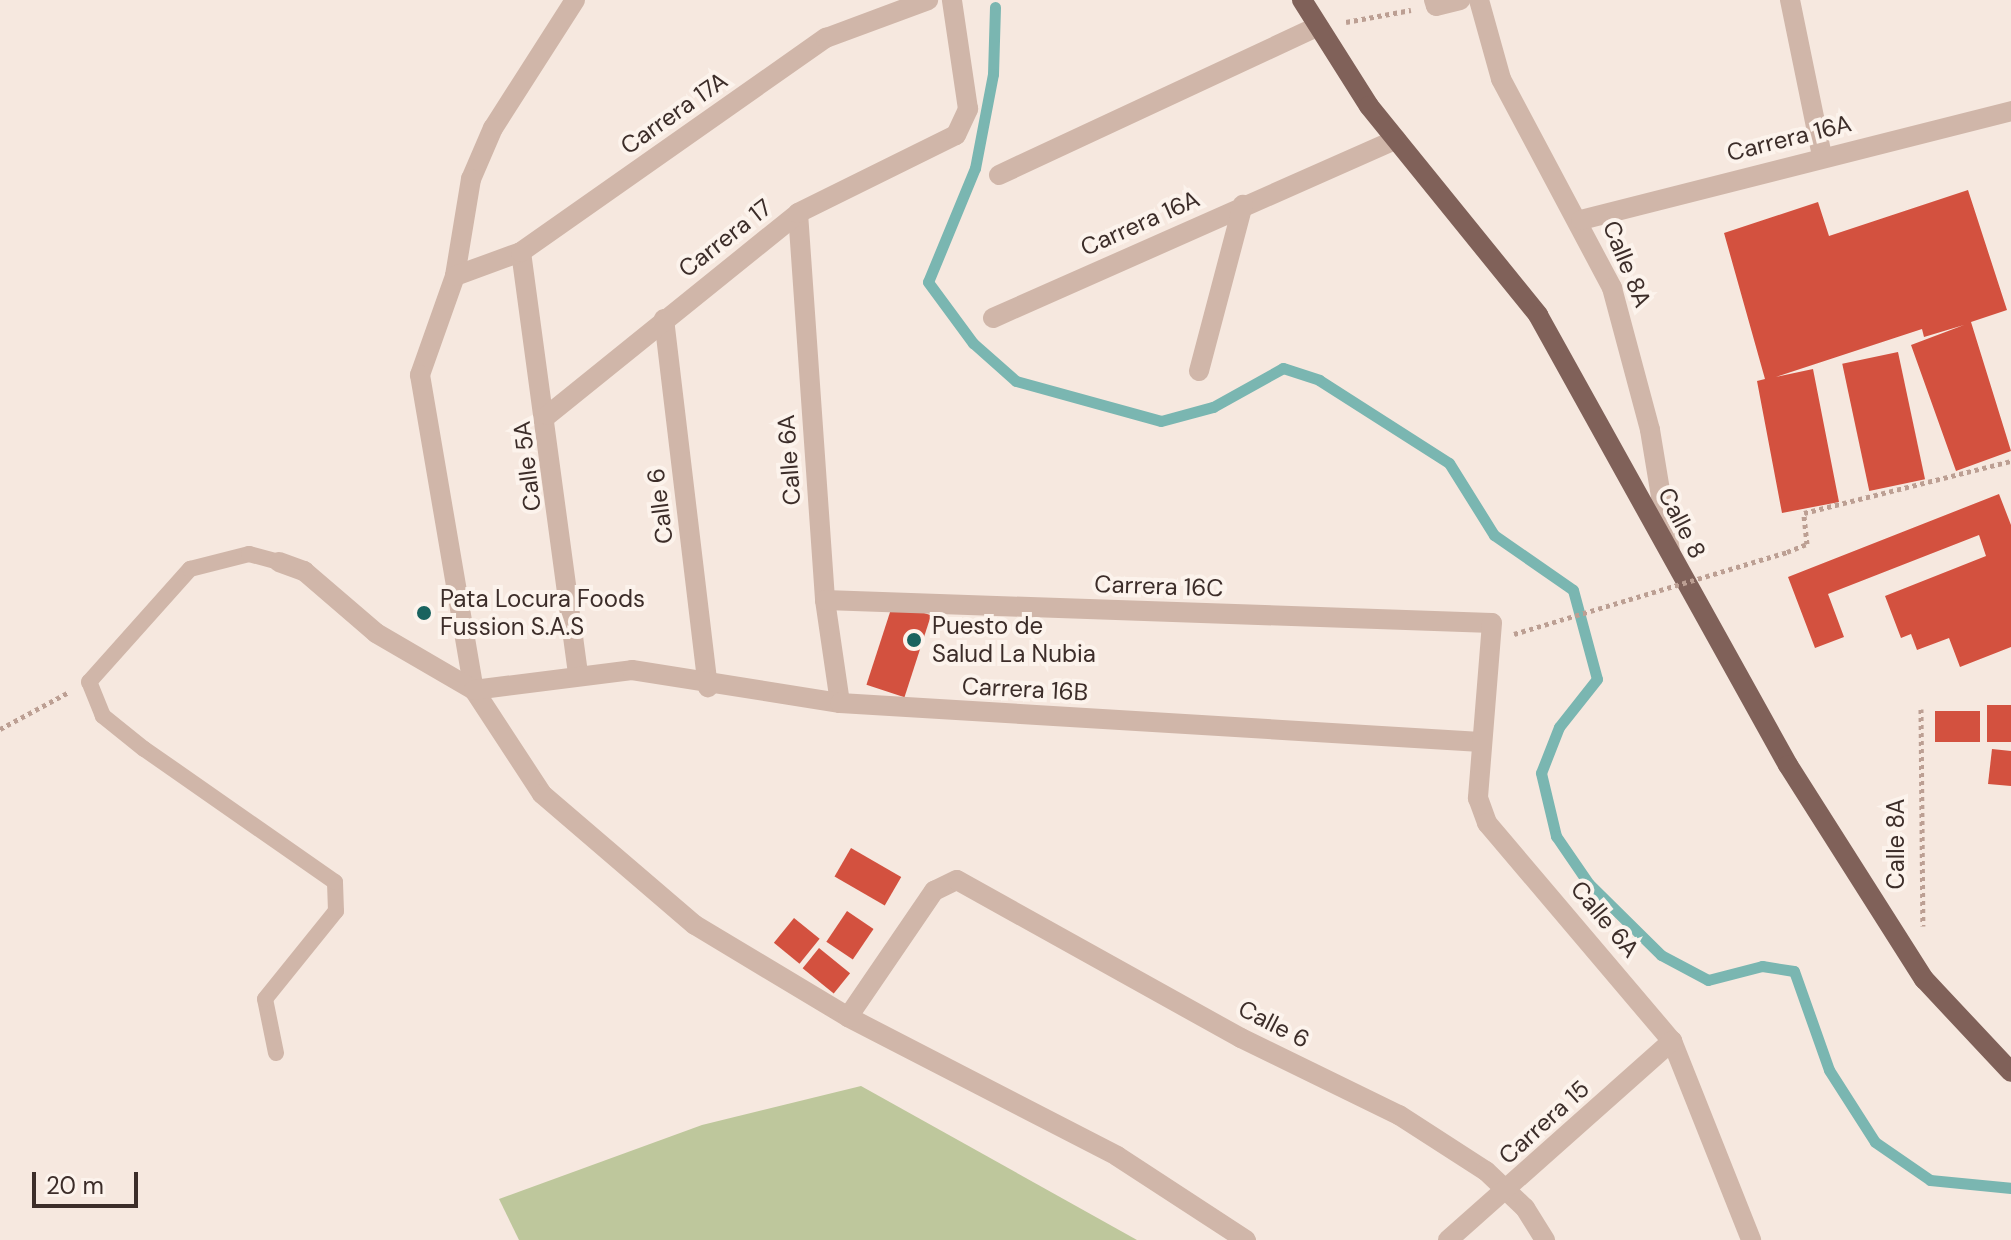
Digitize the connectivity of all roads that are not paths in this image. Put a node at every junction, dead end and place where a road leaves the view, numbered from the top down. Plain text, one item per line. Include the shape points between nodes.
1 (575, 0) edge
2 (928, 0) edge
3 (952, 0) edge
4 (1302, 0) edge
5 (1460, 0) edge
6 (1479, 0) edge
7 (1790, 0) edge
8 (1435, 3) edge
9 (1317, 27) junction
10 (2011, 111) edge
11 (1396, 139) junction
12 (1822, 156) junction
13 (999, 175) dead end
14 (1243, 205) junction
15 (798, 213) junction
16 (1581, 220) junction
17 (521, 252) junction
18 (455, 276) junction
19 (993, 318) dead end
20 (664, 319) junction
21 (1199, 371) dead end
22 (548, 415) junction
23 (279, 562) joint
24 (1673, 566) junction
25 (825, 600) junction
26 (1492, 623) joint
27 (578, 673) junction
28 (708, 687) junction
29 (474, 690) junction
30 (840, 703) junction
31 (1481, 742) junction
32 (848, 1017) junction
33 (1672, 1041) junction
34 (276, 1053) dead end
35 (2011, 1072) edge
36 (1507, 1191) junction
37 (1246, 1240) edge
38 (1448, 1240) edge
39 (1545, 1240) edge
40 (1751, 1240) edge

1 - 18 street via 493,128 471,179
2 - 17 street, Carrera 17A via 826,38
3 - 15 street, Carrera 17 via 968,109 956,135
4 - 9 main road, Calle 8
5 - 8 street
6 - 16 street, Calle 8A via 1501,79
7 - 12 street
9 - 11 main road, Calle 8
9 - 13 street
10 - 12 street, Carrera 16A
11 - 14 street, Carrera 16A
11 - 24 main road, Calle 8 via 1500,264 1577,375
12 - 16 street, Carrera 16A
14 - 19 street, Carrera 16A
14 - 21 street
15 - 20 street, Carrera 17
15 - 25 street, Calle 6A
16 - 24 street, Calle 8A via 1633,357
17 - 18 street, Carrera 17A
17 - 22 street, Calle 5A
18 - 29 street via 420,375
20 - 22 street, Carrera 17
20 - 28 street, Calle 6
22 - 27 street, Calle 5A
23 - 29 street via 304,571 376,633
23 - 34 lane via 249,554 190,569 89,682 103,716 123,733 335,882 336,911 265,999
24 - 35 main road, Calle 8 via 1924,979
25 - 26 street, Carrera 16C
25 - 30 street, Calle 6A
26 - 31 street, Calle 6A
27 - 28 street, Carrera 16B via 632,670
27 - 29 street, Carrera 16B
28 - 30 street, Carrera 16B
29 - 32 street via 542,794 695,925
30 - 31 street, Carrera 16B
31 - 33 street, Calle 6A via 1478,798 1487,823
32 - 36 street, Calle 6 via 934,891 957,880 1241,1038 1399,1115
32 - 37 street via 1117,1156
33 - 36 street, Carrera 15
33 - 40 street, Calle 6A
36 - 38 street, Carrera 15
36 - 39 street, Calle 6

